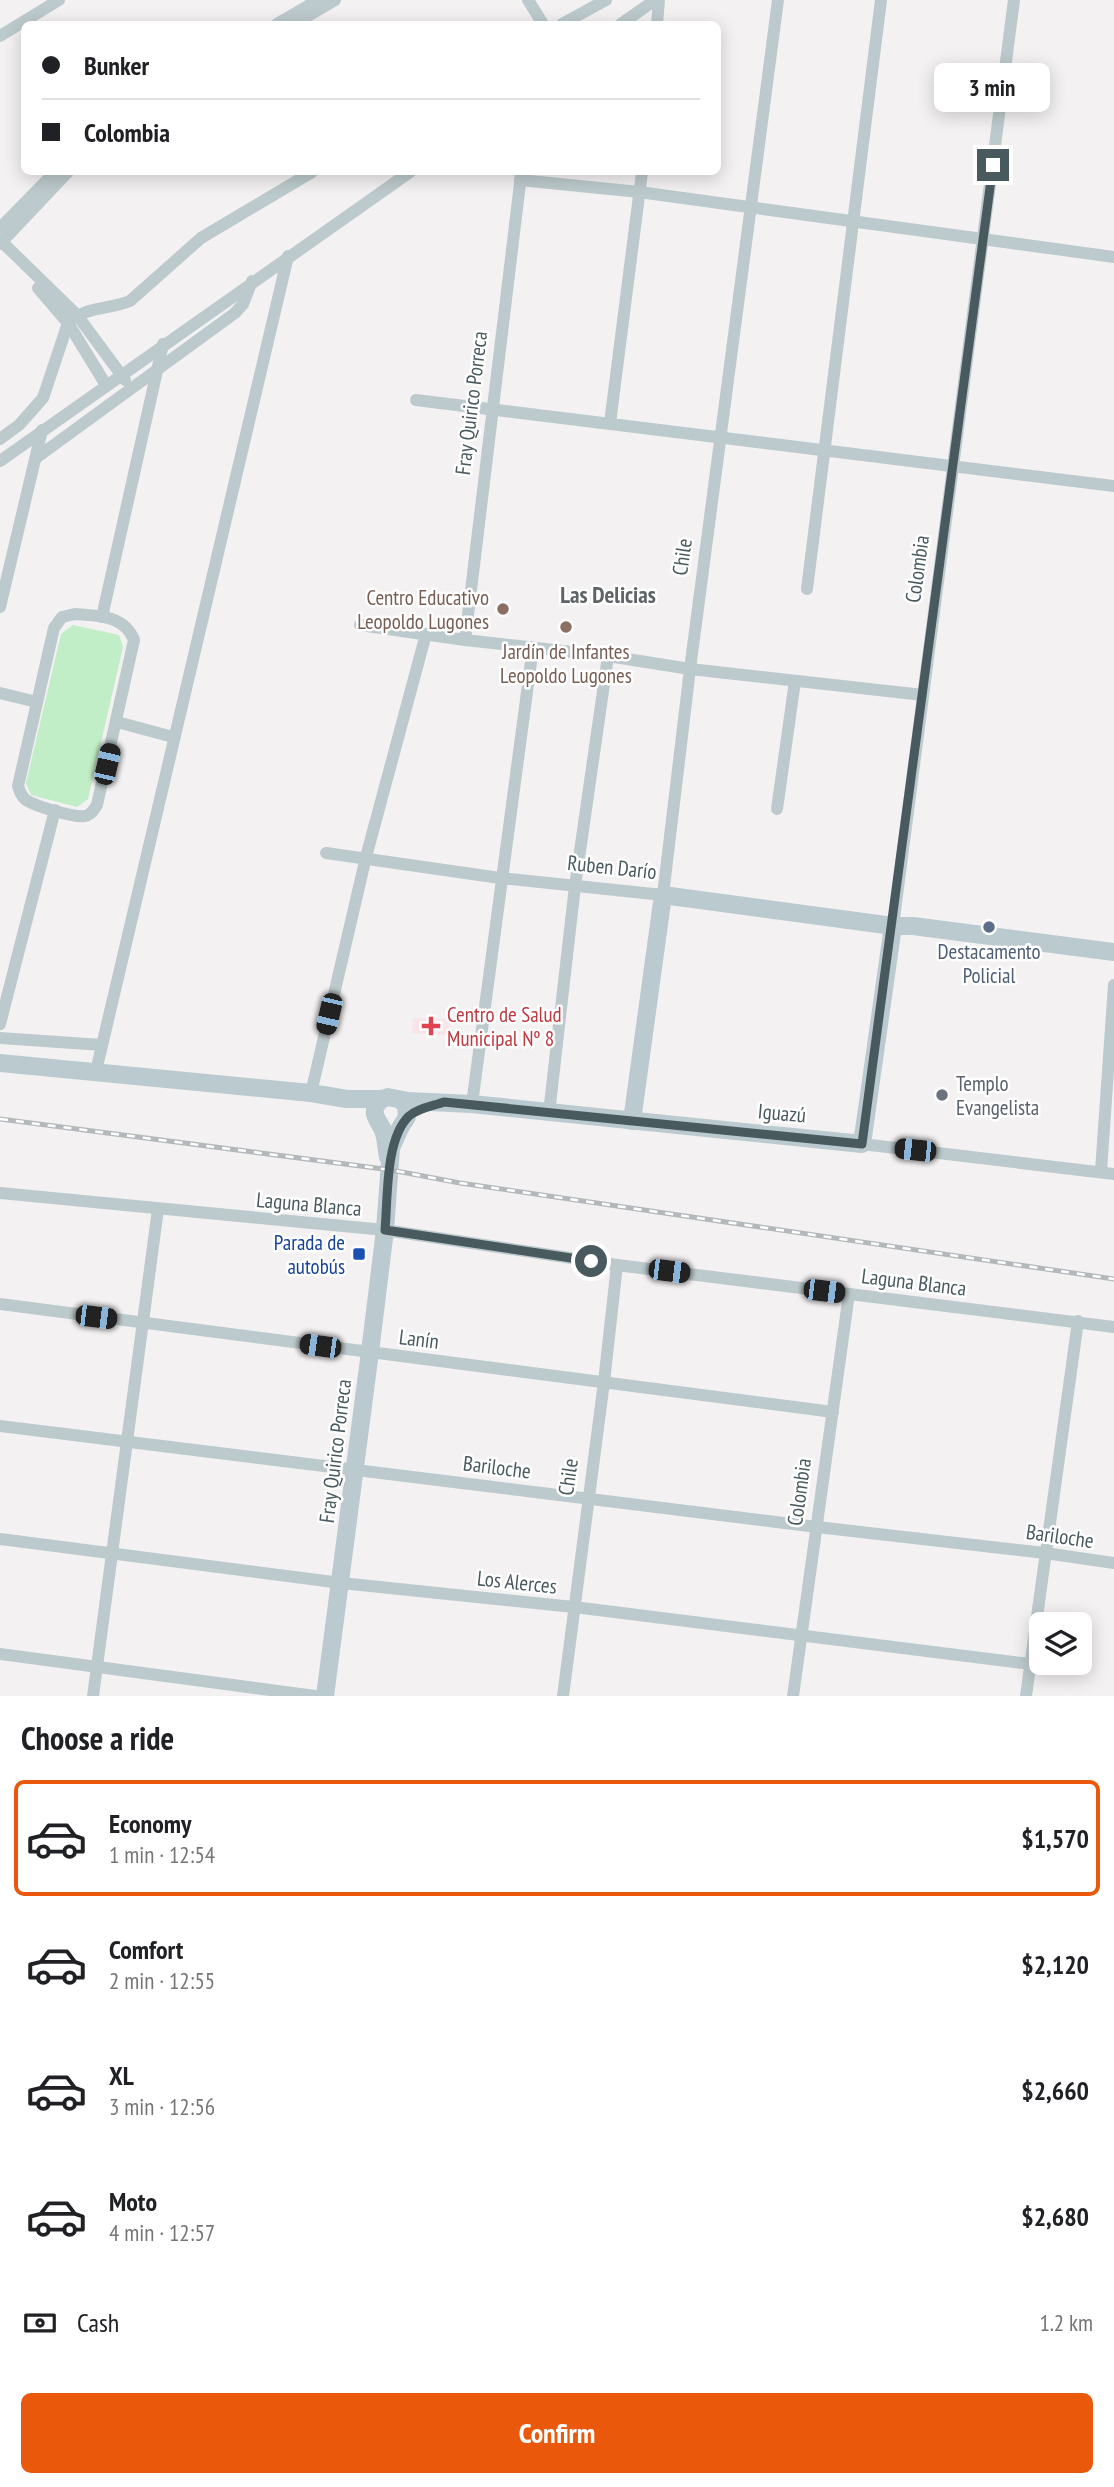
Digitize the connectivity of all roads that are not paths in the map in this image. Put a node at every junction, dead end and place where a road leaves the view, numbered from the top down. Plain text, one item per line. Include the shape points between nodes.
1 (59, 0) edge
2 (318, 0) edge
3 (335, 0) edge
4 (528, 0) edge
5 (657, 0) edge
6 (778, 0) edge
7 (881, 0) edge
8 (1014, 0) edge
9 (602, 1) edge
10 (25, 21) edge
11 (282, 21) edge
12 (299, 21) edge
13 (541, 21) edge
14 (567, 21) edge
15 (626, 21) edge
16 (657, 21) edge
17 (21, 23) edge
18 (0, 36) edge
19 (53, 175) edge
20 (65, 175) edge
21 (308, 175) edge
22 (406, 175) edge
23 (642, 175) edge
24 (521, 176) edge
25 (639, 192) junction
26 (751, 209) junction
27 (852, 222) junction
28 (983, 238) junction
29 (0, 241) edge
30 (288, 256) junction
31 (1114, 257) edge
32 (253, 281) junction
33 (73, 319) junction
34 (163, 344) junction
35 (157, 371) junction
36 (121, 374) junction
37 (106, 385) junction
38 (131, 390) junction
39 (416, 400) dead end
40 (494, 409) junction
41 (610, 423) junction
42 (43, 430) junction
43 (1, 436) edge
44 (722, 437) junction
45 (824, 449) junction
46 (36, 458) junction
47 (0, 461) edge
48 (954, 465) junction
49 (1114, 486) edge
50 (807, 589) dead end
51 (0, 607) edge
52 (102, 617) junction
53 (360, 625) dead end
54 (426, 635) junction
55 (465, 640) junction
56 (533, 647) junction
57 (608, 656) junction
58 (690, 670) junction
59 (795, 681) junction
60 (0, 693) edge
61 (923, 695) junction
62 (37, 702) junction
63 (117, 722) junction
64 (173, 737) junction
65 (777, 809) dead end
66 (55, 810) junction
67 (326, 853) dead end
68 (366, 858) junction
69 (500, 878) junction
70 (575, 886) junction
71 (663, 895) junction
72 (893, 926) junction
73 (1114, 952) edge
74 (1114, 962) edge
75 (1114, 985) edge
76 (0, 1024) edge
77 (0, 1038) edge
78 (102, 1045) junction
79 (0, 1063) edge
80 (96, 1071) junction
81 (311, 1093) junction
82 (347, 1099) junction
83 (472, 1104) junction
84 (549, 1113) junction
85 (393, 1118) junction
86 (632, 1121) junction
87 (862, 1144) junction
88 (1107, 1172) edge
89 (0, 1193) edge
90 (158, 1209) junction
91 (385, 1230) junction
92 (617, 1265) junction
93 (849, 1294) junction
94 (0, 1304) edge
95 (1078, 1321) junction
96 (144, 1323) junction
97 (1114, 1327) edge
98 (370, 1352) junction
99 (604, 1382) junction
100 (833, 1412) junction
101 (0, 1426) edge
102 (128, 1441) junction
103 (355, 1468) junction
104 (589, 1498) junction
105 (817, 1527) junction
106 (0, 1539) edge
107 (112, 1552) junction
108 (1045, 1553) junction
109 (1114, 1563) edge
110 (341, 1583) junction
111 (574, 1607) junction
112 (1037, 1612) edge
113 (801, 1636) junction
114 (0, 1654) edge
115 (1029, 1664) edge
116 (96, 1667) junction
117 (1029, 1672) edge
118 (93, 1696) edge
119 (315, 1696) edge
120 (325, 1696) edge
121 (563, 1696) edge
122 (793, 1696) edge
123 (1026, 1696) edge

1 - 10 street
2 - 11 street
3 - 12 street
4 - 13 street
5 - 15 street
5 - 16 street
6 - 26 street, Chile
7 - 27 street
8 - 28 street, Colombia
9 - 14 street
17 - 18 street
19 - 29 street
20 - 29 street
21 - 33 street via 201,238 130,301 92,309
22 - 30 street
23 - 25 street
24 - 25 street
24 - 40 street, Fray Quirico Porreca
25 - 26 street
25 - 41 street
26 - 27 street
26 - 44 street, Chile
27 - 28 street
27 - 45 street
28 - 31 street
28 - 48 street, Colombia
29 - 33 street via 41,290
30 - 32 street
30 - 64 street
32 - 34 street
32 - 35 street via 235,313
33 - 36 street
33 - 37 street
33 - 43 street via 43,398
34 - 35 street
34 - 36 street
35 - 38 street
35 - 52 street
36 - 37 street
36 - 38 street
37 - 42 street
38 - 46 street
39 - 40 street
40 - 41 street
40 - 55 street, Fray Quirico Porreca
41 - 44 street
42 - 46 street
42 - 47 street
44 - 45 street
44 - 58 street, Chile
45 - 48 street
45 - 50 street
46 - 51 street
48 - 49 street
48 - 61 street, Colombia
52 - 62 street via 62,617 54,628
52 - 63 street via 130,629 134,640
53 - 54 street
54 - 55 street
54 - 68 street
55 - 56 street
56 - 57 street
56 - 69 street
57 - 58 street
57 - 70 street
58 - 59 street
58 - 71 street, Chile
59 - 61 street
59 - 65 street
60 - 62 street
61 - 72 street, Colombia
62 - 66 street via 18,786 28,802
63 - 64 street
63 - 66 street via 93,812 85,816
64 - 78 street
66 - 76 street
67 - 68 street, Ruben Darío
68 - 69 street, Ruben Darío
68 - 81 street
69 - 70 street, Ruben Darío
69 - 83 street
70 - 71 street, Ruben Darío
70 - 84 street
71 - 72 main road, Ruben Darío
71 - 86 main road, Chile
72 - 73 main road, Ruben Darío
72 - 74 main road, Ruben Darío via 913,933
72 - 87 main road, Colombia
75 - 88 street
77 - 78 street
78 - 80 street
79 - 80 main road
80 - 81 main road
81 - 82 main road
82 - 85 main road
82 - 85 main road, Fray Quirico Porreca via 382,1099 374,1109
83 - 84 main road, Iguazú
83 - 85 main road, Iguazú via 444,1102
84 - 86 main road, Iguazú
85 - 91 main road, Fray Quirico Porreca
86 - 87 main road, Iguazú
87 - 88 street, Iguazú
89 - 90 street, Laguna Blanca
90 - 91 street, Laguna Blanca
90 - 96 street
91 - 92 street, Laguna Blanca
91 - 98 main road, Fray Quirico Porreca
92 - 93 street, Laguna Blanca
92 - 99 street, Chile
93 - 95 street, Laguna Blanca
93 - 100 street, Colombia
94 - 96 street, Lanín
95 - 97 street, Laguna Blanca
95 - 108 street
96 - 98 street, Lanín
96 - 102 street
98 - 99 street, Lanín
98 - 103 main road, Fray Quirico Porreca
99 - 100 street, Lanín
99 - 104 street, Chile
100 - 105 street, Colombia
101 - 102 street, Bariloche
102 - 103 street, Bariloche
102 - 107 street
103 - 104 street, Bariloche
103 - 110 main road, Fray Quirico Porreca
104 - 105 street, Bariloche
104 - 111 street, Chile
105 - 108 street, Bariloche
105 - 113 street, Colombia
106 - 107 street, Los Alerces
107 - 110 street, Los Alerces
107 - 116 street
108 - 109 street, Bariloche
108 - 112 street
110 - 111 street, Los Alerces
110 - 120 main road, Fray Quirico Porreca
111 - 113 street, Los Alerces
111 - 121 street, Chile
113 - 115 street, Los Alerces
113 - 122 street, Colombia
114 - 116 street
116 - 118 street
116 - 119 street
117 - 123 street

